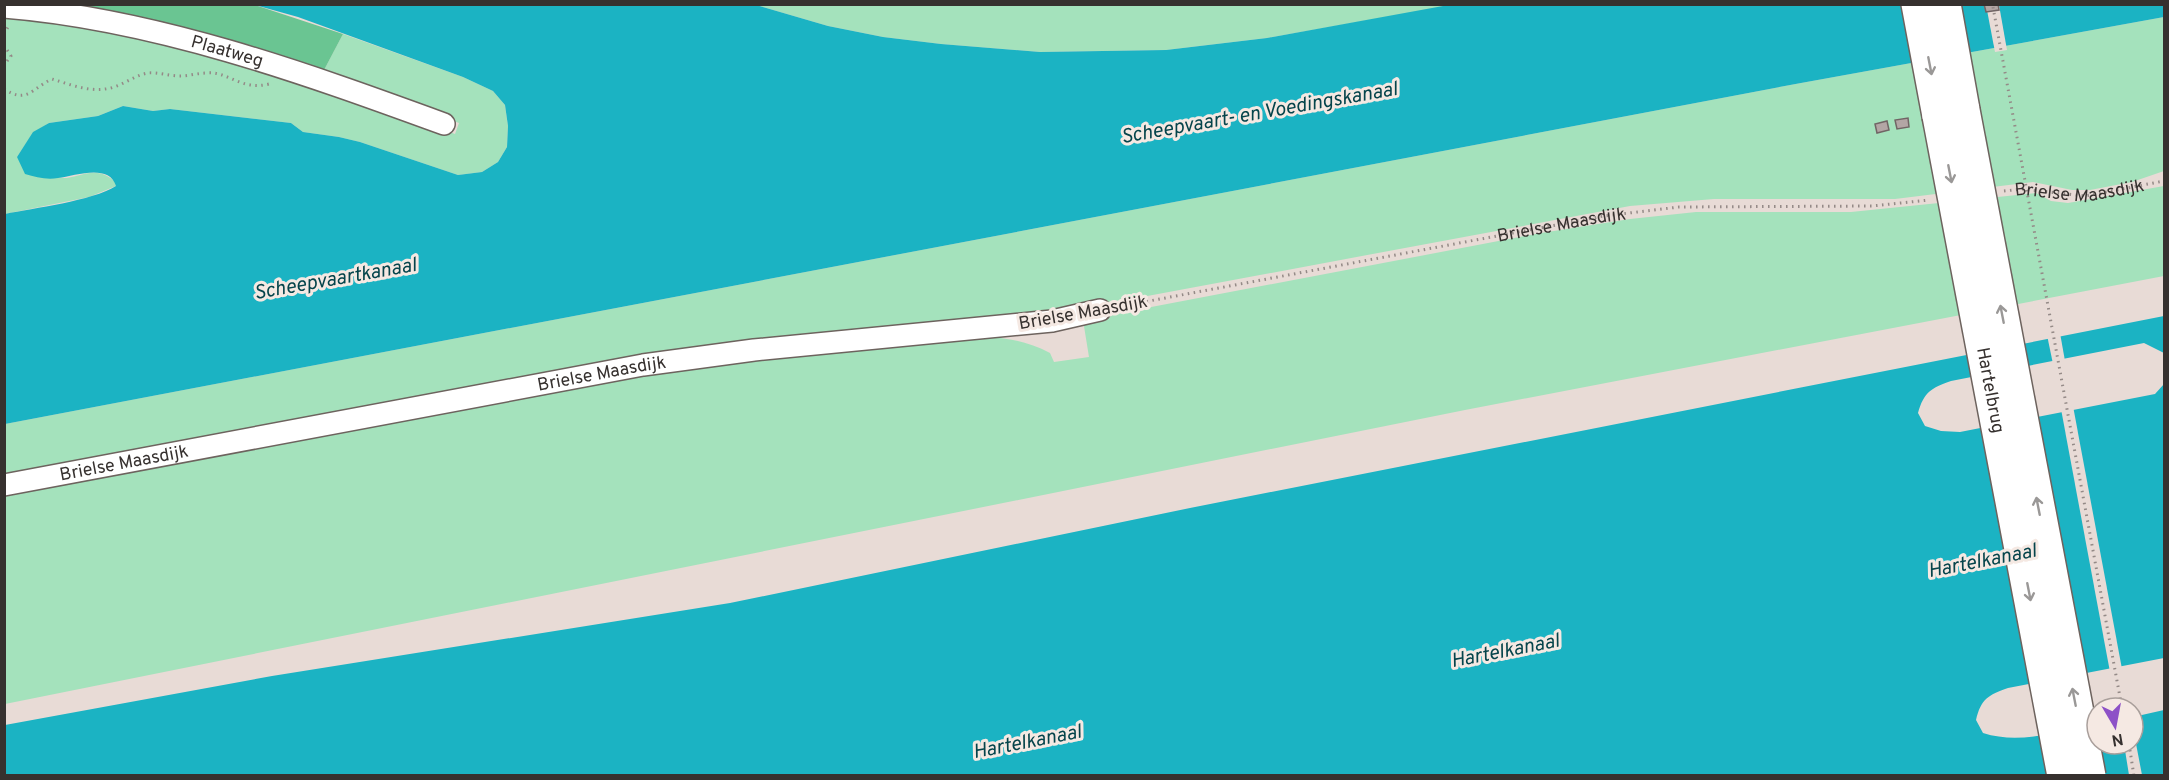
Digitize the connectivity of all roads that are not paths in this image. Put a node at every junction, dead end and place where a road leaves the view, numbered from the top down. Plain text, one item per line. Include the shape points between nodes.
1 (1918, 4) edge
2 (1944, 4) edge
3 (4, 7) edge
4 (444, 124) dead end
5 (1100, 310) road end
6 (4, 485) edge
7 (2064, 776) edge
8 (2089, 776) edge

1 -> 7 main road, Hartelbrug, bridge
8 -> 2 main road, Hartelbrug, bridge
3 - 4 street, Plaatweg via 142,28 317,78
5 - 6 street, Brielse Maasdijk via 1052,321 754,350 643,365

